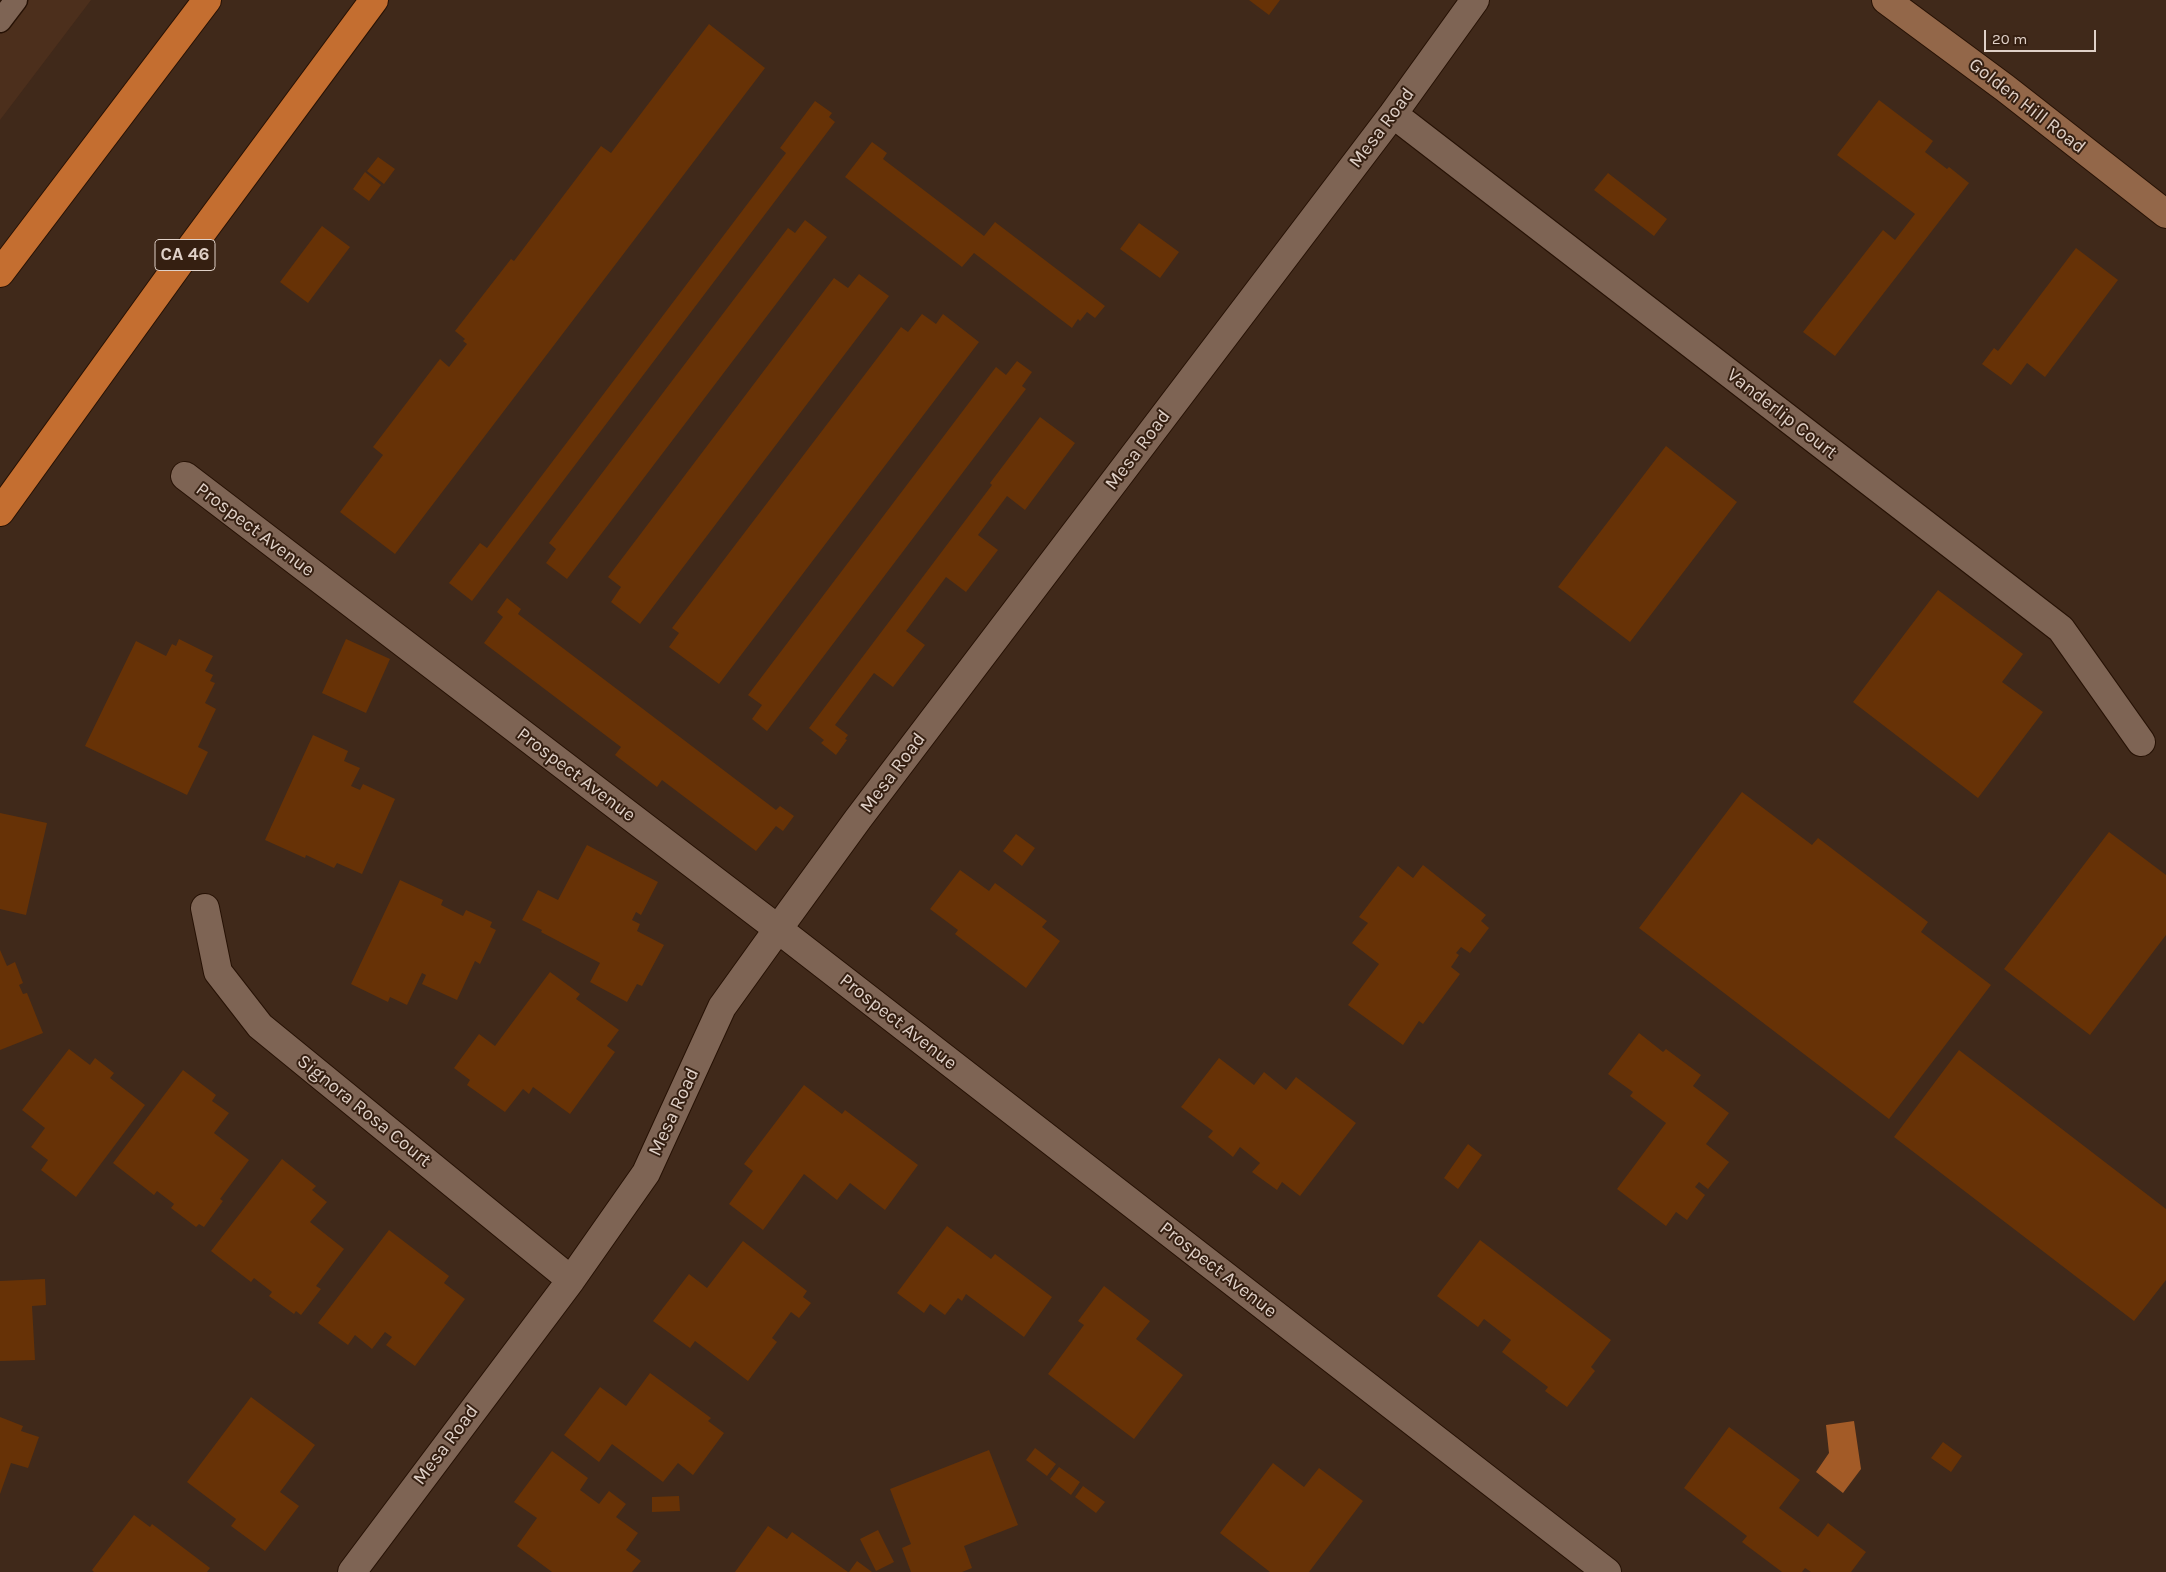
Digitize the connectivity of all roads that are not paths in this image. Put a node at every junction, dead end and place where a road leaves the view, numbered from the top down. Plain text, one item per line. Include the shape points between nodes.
1 (16, 0) edge
2 (207, 0) edge
3 (374, 0) edge
4 (1476, 0) edge
5 (1886, 0) edge
6 (0, 21) edge
7 (1393, 114) junction
8 (2166, 214) edge
9 (0, 273) edge
10 (185, 476) dead end
11 (0, 512) edge
12 (2141, 742) dead end
13 (205, 908) dead end
14 (778, 929) junction
15 (571, 1280) junction
16 (352, 1572) edge
17 (1607, 1572) edge

1 - 6 lane
2 - 9 highway
3 - 11 highway, CA 46
4 - 7 street, Mesa Road
5 - 8 main road, Golden Hill Road
7 - 12 street, Vanderlip Court via 2061,629
7 - 14 street, Mesa Road
10 - 14 street, Prospect Avenue
13 - 15 street, Signora Rosa Court via 218,972 260,1026
14 - 15 street, Mesa Road via 722,1007 646,1173
14 - 17 street, Prospect Avenue
15 - 16 street, Mesa Road

